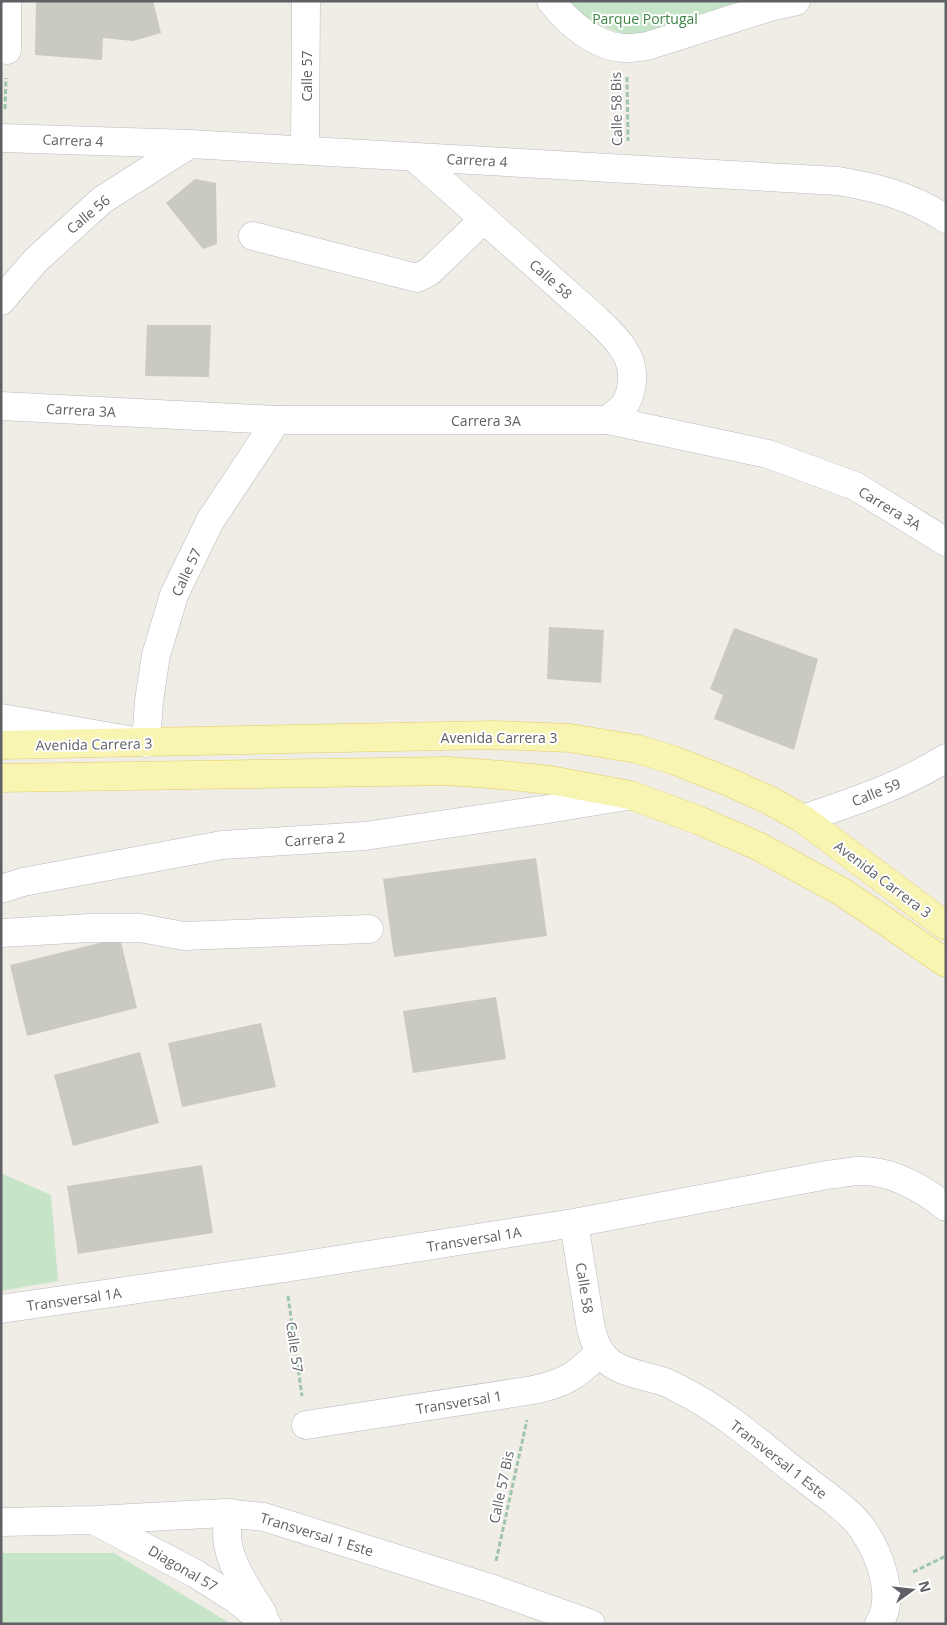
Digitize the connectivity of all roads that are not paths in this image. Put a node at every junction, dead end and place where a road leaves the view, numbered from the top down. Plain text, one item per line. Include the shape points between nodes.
1 (7, 1) edge
2 (306, 1) edge
3 (551, 1) edge
4 (796, 1) edge
5 (7, 50) road end
6 (3, 138) edge
7 (190, 144) junction
8 (305, 150) junction
9 (414, 156) junction
10 (484, 218) junction
11 (946, 219) edge
12 (253, 236) dead end
13 (1, 301) edge
14 (1, 406) edge
15 (277, 420) junction
16 (608, 420) junction
17 (946, 542) edge
18 (1, 718) edge
19 (146, 743) junction
20 (1, 745) edge
21 (946, 758) edge
22 (1, 778) edge
23 (630, 795) junction
24 (803, 819) junction
25 (1, 888) edge
26 (946, 926) edge
27 (369, 929) dead end
28 (1, 933) edge
29 (946, 962) edge
30 (942, 1204) edge
31 (574, 1223) junction
32 (1, 1309) edge
33 (600, 1352) junction
34 (306, 1425) road end
35 (232, 1513) junction
36 (94, 1520) junction
37 (1, 1522) edge
38 (268, 1624) edge
39 (591, 1624) edge
40 (879, 1624) edge

1 - 5 street
2 - 8 street, Calle 57
3 - 4 street via 585,33 600,42 626,48 647,46
6 - 7 street, Carrera 4
7 - 8 street, Carrera 4
7 - 13 street, Calle 56 via 102,200 36,260
8 - 9 street, Carrera 4
9 - 10 street, Calle 58
9 - 11 street, Carrera 4 via 838,180 899,194
10 - 12 street via 429,272 418,278
10 - 16 street, Calle 58 via 614,336 628,355 633,373 631,392 624,406
14 - 15 street, Carrera 3A
15 - 16 street, Carrera 3A
15 - 19 street, Calle 57 via 210,521 174,595 156,655
16 - 17 street, Carrera 3A via 768,454 855,486
18 - 19 street
19 - 20 main road, Avenida Carrera 3
19 - 24 main road, Avenida Carrera 3 via 494,735 570,738 637,749 673,760 771,801
21 - 24 street, Calle 59 via 897,784
22 - 23 main road via 448,771 550,780
23 - 25 street, Carrera 2 via 365,836 222,845
23 - 29 main road via 758,846 844,894
24 - 26 main road, Avenida Carrera 3
27 - 28 street via 184,936 140,928
30 - 31 street, Transversal 1A via 914,1185 884,1173 859,1171
31 - 32 street, Transversal 1A
31 - 33 street, Calle 58 via 591,1329
33 - 34 street, Transversal 1 via 568,1380 554,1386
33 - 40 street, Transversal 1 Este via 610,1363 666,1383 718,1411 842,1508 864,1530 881,1566 886,1603
35 - 36 street, Transversal 1 Este
35 - 38 street, Diagonal 57 via 227,1523 228,1547
35 - 39 street, Transversal 1 Este via 264,1517 490,1588
36 - 37 street, Transversal 1 Este
36 - 38 street, Diagonal 57 via 196,1574

